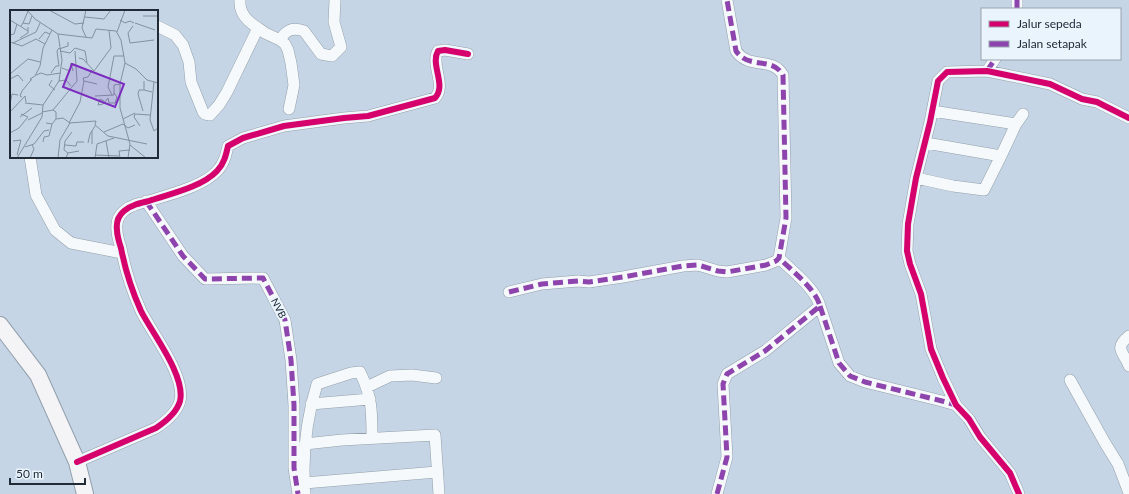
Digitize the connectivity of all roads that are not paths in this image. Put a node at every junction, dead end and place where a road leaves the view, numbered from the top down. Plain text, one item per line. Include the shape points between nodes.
1 (240, 0) edge
2 (335, 0) edge
3 (727, 0) edge
4 (158, 26) edge
5 (258, 28) junction
6 (280, 40) junction
7 (468, 54) dead end
8 (994, 60) edge
9 (987, 71) junction
10 (289, 109) dead end
11 (932, 111) junction
12 (1023, 114) dead end
13 (1129, 118) edge
14 (1016, 124) junction
15 (926, 143) junction
16 (1002, 156) junction
17 (30, 158) edge
18 (916, 178) junction
19 (146, 201) junction
20 (122, 253) junction
21 (779, 258) junction
22 (509, 292) dead end
23 (820, 306) junction
24 (0, 325) edge
25 (1129, 336) edge
26 (1129, 366) edge
27 (436, 378) dead end
28 (1070, 380) dead end
29 (367, 387) junction
30 (370, 399) junction
31 (312, 404) junction
32 (956, 405) junction
33 (372, 438) junction
34 (305, 444) junction
35 (78, 462) junction
36 (437, 472) junction
37 (304, 488) edge
38 (1129, 493) edge
39 (84, 494) edge
40 (298, 494) edge
41 (439, 494) edge
42 (717, 494) edge
43 (1019, 494) edge

1 - 5 street via 244,16
2 - 6 street via 334,22 341,47 332,56 321,54 304,31 292,29 284,32
3 - 21 street via 736,51 740,57 774,66 780,69 783,75 786,218
4 - 5 street via 175,35 183,45 189,62 191,82 203,112 210,115 219,105
5 - 6 street
6 - 10 street via 288,50 294,85
7 - 19 street via 438,51 436,60 439,88 434,98 368,116 284,126 243,138 228,146 217,171 204,180 187,189
8 - 9 street
9 - 11 street via 947,72 938,81
9 - 13 street via 1050,84 1082,99 1097,102
11 - 14 street
11 - 15 street
12 - 14 street
14 - 16 street
15 - 16 street
15 - 18 street
16 - 18 street via 984,190
17 - 20 street via 36,195 55,230 71,243
18 - 32 street via 908,224 907,251 920,294 931,349
19 - 20 street via 125,210 117,221 116,230
19 - 40 street, NVB via 183,256 206,279 263,278 285,320 291,360 294,468
20 - 35 street via 139,306 170,362 178,382 180,402 156,428
21 - 22 street via 766,265 727,272 698,265 683,266 589,282 542,284
21 - 23 street via 809,288
23 - 32 street via 839,363 850,376
23 - 42 street via 765,351 727,374 722,384 727,457
24 - 35 street via 38,375
25 - 26 street via 1120,347
27 - 29 street via 390,376
28 - 38 street via 1118,464
29 - 30 street
29 - 31 street via 360,372 351,373 317,384
30 - 31 street
30 - 33 street
31 - 34 street
32 - 43 street via 1010,473
33 - 34 street
33 - 36 street via 435,435
34 - 37 street
35 - 39 street
36 - 37 street
36 - 41 street

